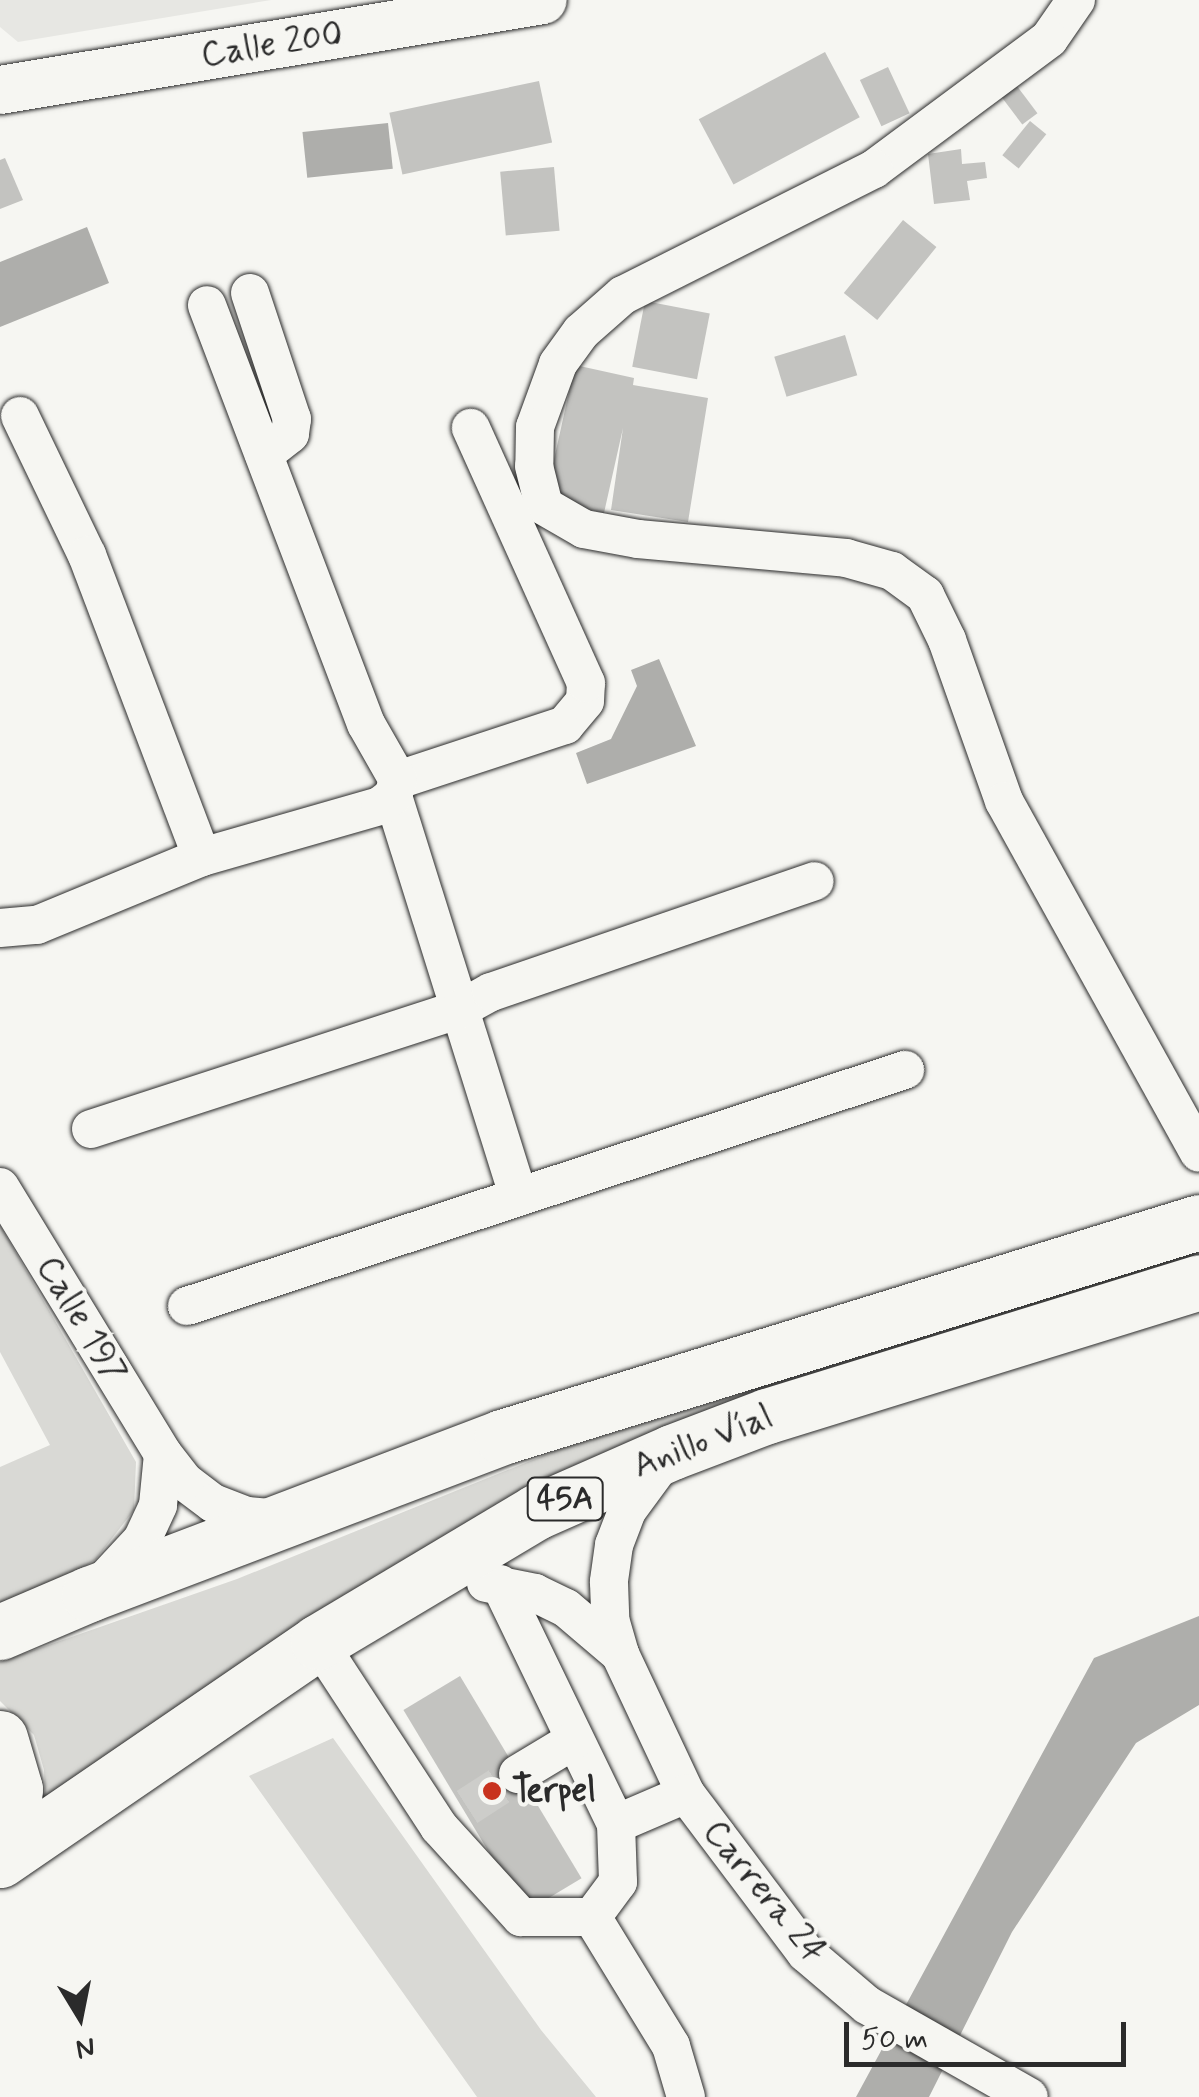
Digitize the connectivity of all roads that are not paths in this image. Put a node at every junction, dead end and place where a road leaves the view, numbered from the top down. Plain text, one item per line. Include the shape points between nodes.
1 (543, 0) edge
2 (1076, 0) edge
3 (0, 90) edge
4 (250, 293) dead end
5 (207, 305) dead end
6 (20, 416) dead end
7 (471, 428) dead end
8 (264, 454) junction
9 (395, 788) junction
10 (202, 858) junction
11 (815, 881) dead end
12 (0, 928) edge
13 (460, 1009) junction
14 (905, 1070) dead end
15 (91, 1129) dead end
16 (1199, 1153) edge
17 (0, 1187) edge
18 (519, 1197) junction
19 (1199, 1222) edge
20 (1199, 1282) edge
21 (187, 1306) dead end
22 (672, 1452) junction
23 (163, 1454) junction
24 (283, 1519) junction
25 (500, 1584) junction
26 (400, 1592) junction
27 (88, 1594) junction
28 (0, 1632) edge
29 (318, 1642) junction
30 (620, 1654) junction
31 (0, 1738) edge
32 (573, 1741) junction
33 (518, 1774) tunnel mouth
34 (686, 1794) junction
35 (616, 1824) junction
36 (0, 1849) edge
37 (0, 1860) edge
38 (592, 1917) junction
39 (1019, 2092) edge
40 (686, 2097) edge

1 - 3 main road, Calle 200
2 - 16 street via 1049,39 874,169 623,294 558,364 535,427 534,466 544,506 584,529 846,558 892,571 926,595 1004,801
4 - 8 street via 292,420 290,434
5 - 8 street
6 - 10 street via 87,555
7 - 9 street via 586,683 585,701 565,725
8 - 9 street
9 - 10 street via 380,806
9 - 13 street
10 - 12 street via 37,925
11 - 13 street via 491,992
13 - 15 street
13 - 18 street
14 - 18 street
17 - 23 street, Calle 197
18 - 21 street
19 - 24 highway, Anillo Víal / 45A via 502,1437
20 - 22 highway, Anillo Víal / 45A via 767,1416
22 - 26 highway, Anillo Víal / 45A via 536,1512
22 - 30 street, Carrera 24 via 627,1511 614,1546 610,1619
23 - 24 street, Calle 197 via 213,1503 247,1516
23 - 27 street via 158,1505 142,1540
24 - 27 highway, Anillo Víal / 45A
25 - 26 street, Carrera 24 via 450,1582
25 - 30 street, Carrera 24 via 566,1608
25 - 32 street
26 - 29 highway, Anillo Víal / 45A
27 - 28 highway, Anillo Víal / 45A
29 - 37 highway, Anillo Víal / 45A
29 - 38 street via 521,1917
30 - 34 street, Carrera 24
31 - 36 highway via 15,1789
32 - 33 street
32 - 35 street
34 - 35 street
34 - 39 street, Carrera 24 via 806,1953 867,2005
35 - 38 street via 618,1882
38 - 40 street via 671,2046

